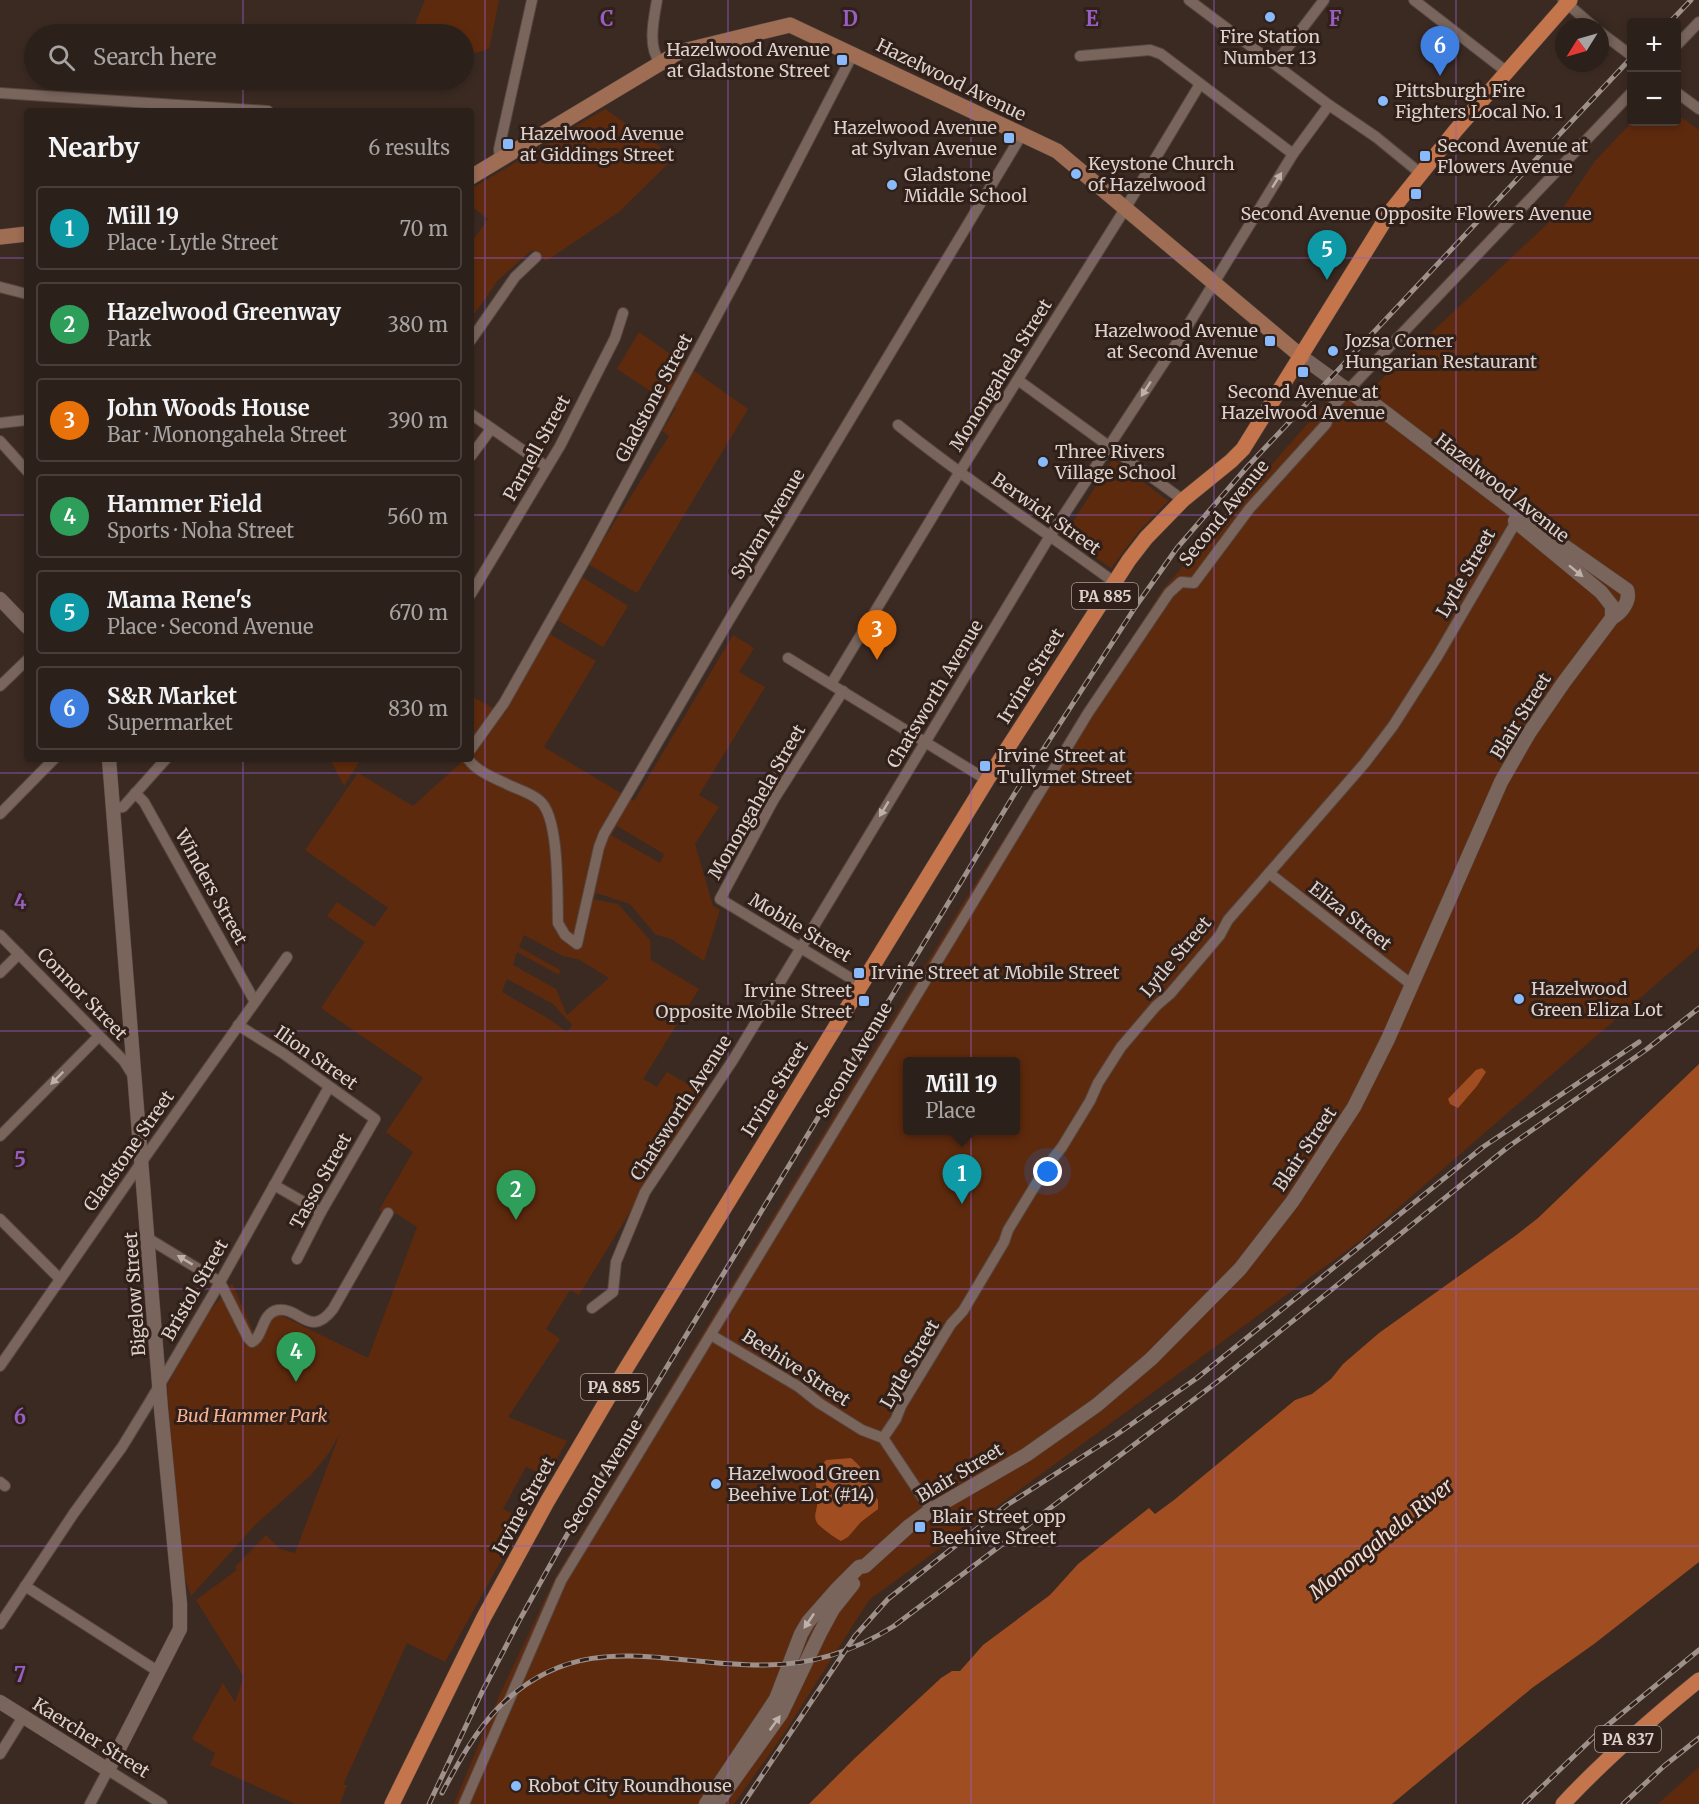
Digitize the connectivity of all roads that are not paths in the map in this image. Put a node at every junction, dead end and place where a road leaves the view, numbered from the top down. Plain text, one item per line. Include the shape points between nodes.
1 (532, 0) edge
2 (657, 0) edge
3 (1189, 0) edge
4 (1324, 0) edge
5 (1414, 0) edge
6 (1566, 2) edge
7 (1584, 18) edge
8 (1699, 22) edge
9 (1609, 39) edge
10 (1681, 42) edge
11 (1627, 52) edge
12 (853, 54) junction
13 (1080, 56) dead end
14 (660, 62) junction
15 (1275, 64) junction
16 (1507, 72) junction
17 (1200, 84) junction
18 (0, 93) edge
19 (1681, 95) edge
20 (1627, 98) edge
21 (1329, 105) junction
22 (223, 108) edge
23 (1699, 109) edge
24 (1021, 136) junction
25 (1293, 154) junction
26 (500, 159) junction
27 (1420, 173) junction
28 (474, 175) edge
29 (1125, 209) junction
30 (24, 234) edge
31 (0, 237) edge
32 (536, 257) dead end
33 (1213, 283) junction
34 (0, 286) edge
35 (24, 293) edge
36 (623, 313) dead end
37 (474, 336) edge
38 (1302, 357) junction
39 (1018, 380) junction
40 (1349, 391) junction
41 (474, 416) edge
42 (24, 420) edge
43 (0, 423) edge
44 (898, 425) dead end
45 (491, 429) junction
46 (1252, 437) joint
47 (0, 441) edge
48 (1109, 446) junction
49 (474, 452) edge
50 (547, 467) junction
51 (24, 468) edge
52 (959, 473) junction
53 (1183, 500) junction
54 (1518, 518) junction
55 (1050, 536) junction
56 (1114, 582) junction
57 (474, 589) edge
58 (1624, 589) joint
59 (3, 607) edge
60 (1611, 612) junction
61 (24, 624) edge
62 (788, 658) dead end
63 (24, 663) edge
64 (831, 684) junction
65 (0, 686) edge
66 (843, 692) junction
67 (925, 741) junction
68 (474, 745) edge
69 (51, 762) edge
70 (109, 762) edge
71 (163, 762) edge
72 (471, 762) edge
73 (987, 780) junction
74 (135, 793) junction
75 (114, 808) junction
76 (0, 814) edge
77 (1269, 873) junction
78 (720, 899) joint
79 (0, 935) edge
80 (801, 949) junction
81 (19, 954) junction
82 (287, 957) dead end
83 (0, 973) edge
84 (1412, 984) junction
85 (862, 985) junction
86 (254, 1000) junction
87 (238, 1025) junction
88 (99, 1037) junction
89 (135, 1080) junction
90 (329, 1087) junction
91 (375, 1119) joint
92 (0, 1136) edge
93 (142, 1160) junction
94 (274, 1185) junction
95 (321, 1212) junction
96 (388, 1214) dead end
97 (0, 1219) edge
98 (149, 1239) junction
99 (297, 1259) dead end
100 (60, 1279) junction
101 (220, 1282) junction
102 (592, 1308) dead end
103 (711, 1335) junction
104 (0, 1366) edge
105 (160, 1385) junction
106 (883, 1438) junction
107 (931, 1510) junction
108 (865, 1566) junction
109 (25, 1586) junction
110 (0, 1623) edge
111 (159, 1672) junction
112 (1699, 1680) edge
113 (0, 1702) edge
114 (23, 1717) junction
115 (0, 1754) edge
116 (108, 1770) junction
117 (90, 1804) edge
118 (162, 1804) edge
119 (392, 1804) edge
120 (464, 1804) edge
121 (706, 1804) edge
122 (716, 1804) edge
123 (1563, 1804) edge

1 - 26 street
2 - 14 street via 652,24 655,56
3 - 15 street
4 - 15 street
5 - 16 street
6 - 7 street
6 - 16 main road, Second Avenue / PA 885
8 - 10 street
9 - 11 street
12 - 14 main road, Hazelwood Avenue via 790,26 679,52
12 - 24 main road, Hazelwood Avenue
12 - 68 street, Gladstone Street via 589,552 504,703
13 - 17 street via 1150,50
14 - 26 main road, Hazelwood Avenue
15 - 21 street
16 - 27 main road, Second Avenue / PA 885
17 - 25 street
17 - 29 street, Monongahela Street
18 - 22 street
19 - 23 street
20 - 40 street
21 - 25 street, Chatsworth Avenue
21 - 27 street
24 - 29 main road, Hazelwood Avenue via 1057,151
24 - 72 street, Sylvan Avenue via 604,834 577,944 558,923 554,834 548,811 540,800
33 -> 25 street, Chatsworth Avenue
26 - 28 main road, Hazelwood Avenue
27 - 38 main road, Second Avenue / PA 885 via 1378,230
29 - 33 main road, Hazelwood Avenue
29 - 39 street, Monongahela Street
30 - 31 main road
32 - 37 street via 515,277
33 - 38 main road, Hazelwood Avenue
33 -> 48 street, Chatsworth Avenue
34 - 35 street
36 - 50 street, Parnell Street via 615,338
38 - 40 street, Hazelwood Avenue
38 - 46 main road, Second Avenue / PA 885
39 - 48 street
39 - 52 street, Monongahela Street
40 - 54 street, Hazelwood Avenue via 1366,404 1374,404
40 - 103 street, Second Avenue via 1334,406 1326,424 1250,508 1194,582 1181,582 1169,593 1082,723
41 - 45 street
42 - 43 street
44 - 52 street, Berwick Street
45 - 49 street
45 - 50 street
46 - 53 main road, Irvine Street / PA 885 via 1231,461
47 - 51 street
48 - 53 street
48 - 55 street, Chatsworth Avenue
50 - 57 street, Parnell Street
52 - 55 street, Berwick Street
52 - 64 street, Monongahela Street
53 - 56 main road, Irvine Street / PA 885 via 1146,538
54 - 58 street, Hazelwood Avenue
54 -> 60 street, Hazelwood Avenue via 1602,592
54 - 77 street, Lytle Street via 1393,726
55 - 56 street, Berwick Street
55 - 67 street, Chatsworth Avenue
56 - 73 main road, Irvine Street / PA 885
58 - 60 street, Blair Street via 1629,594 1628,601 1618,615
59 - 61 street
60 - 84 street, Blair Street via 1529,733 1501,782
62 - 64 street
63 - 65 street
64 - 66 street
66 - 67 street
66 - 78 street, Monongahela Street via 774,800
67 - 73 street
67 -> 80 street, Chatsworth Avenue
69 - 76 street
70 - 75 street, Bigelow Street
71 - 74 street
73 - 85 main road, Irvine Street / PA 885
74 - 75 street via 123,807
74 - 86 street, Winders Street via 144,802
75 - 89 street, Bigelow Street
77 - 84 street, Eliza Street
77 - 106 street, Lytle Street via 1201,958 1121,1047
78 - 80 street, Mobile Street
79 - 81 street, Connor Street
80 - 85 street, Mobile Street
80 - 102 street, Chatsworth Avenue via 645,1192 616,1262 613,1292
81 - 83 street
81 - 88 street, Connor Street
82 - 86 street, Gladstone Street
84 - 107 street, Blair Street via 1354,1107 1292,1202 1240,1269 1151,1359 1097,1405 1026,1455
85 - 119 main road, Irvine Street / PA 885 via 547,1502 479,1627
86 - 87 street, Gladstone Street
87 - 90 street, Ilion Street
87 - 93 street, Gladstone Street
88 - 89 street, Connor Street via 124,1061
88 -> 92 street
89 - 93 street, Bigelow Street
90 - 91 street, Ilion Street
90 - 94 street, Bristol Street
91 - 95 street, Tasso Street
93 - 98 street, Bigelow Street
93 - 100 street, Gladstone Street
94 - 95 street
94 - 101 street, Bristol Street
95 - 99 street, Tasso Street
96 - 101 street via 326,1318 312,1322 281,1309 273,1311 252,1342
97 - 100 street
101 -> 98 street
98 - 105 street, Bigelow Street
100 - 104 street, Gladstone Street
101 - 105 street, Bristol Street
103 - 106 street, Beehive Street via 862,1430
103 - 120 street, Second Avenue via 561,1581
105 - 109 street, Bristol Street via 122,1447
105 - 111 street, Bigelow Street via 180,1629
106 - 107 street
107 - 108 street, Blair Street
108 -> 121 street, Blair Street via 859,1567 808,1622 776,1699
122 -> 108 street, Blair Street via 781,1714 829,1617
109 - 110 street, Bristol Street
109 - 111 street
111 - 116 street, Bigelow Street
112 - 123 main road, PA 837 via 1632,1736
113 - 114 street, Kaercher Street
114 - 115 street
114 - 116 street, Kaercher Street
116 - 117 street, Bigelow Street
116 - 118 street, Kaercher Street

